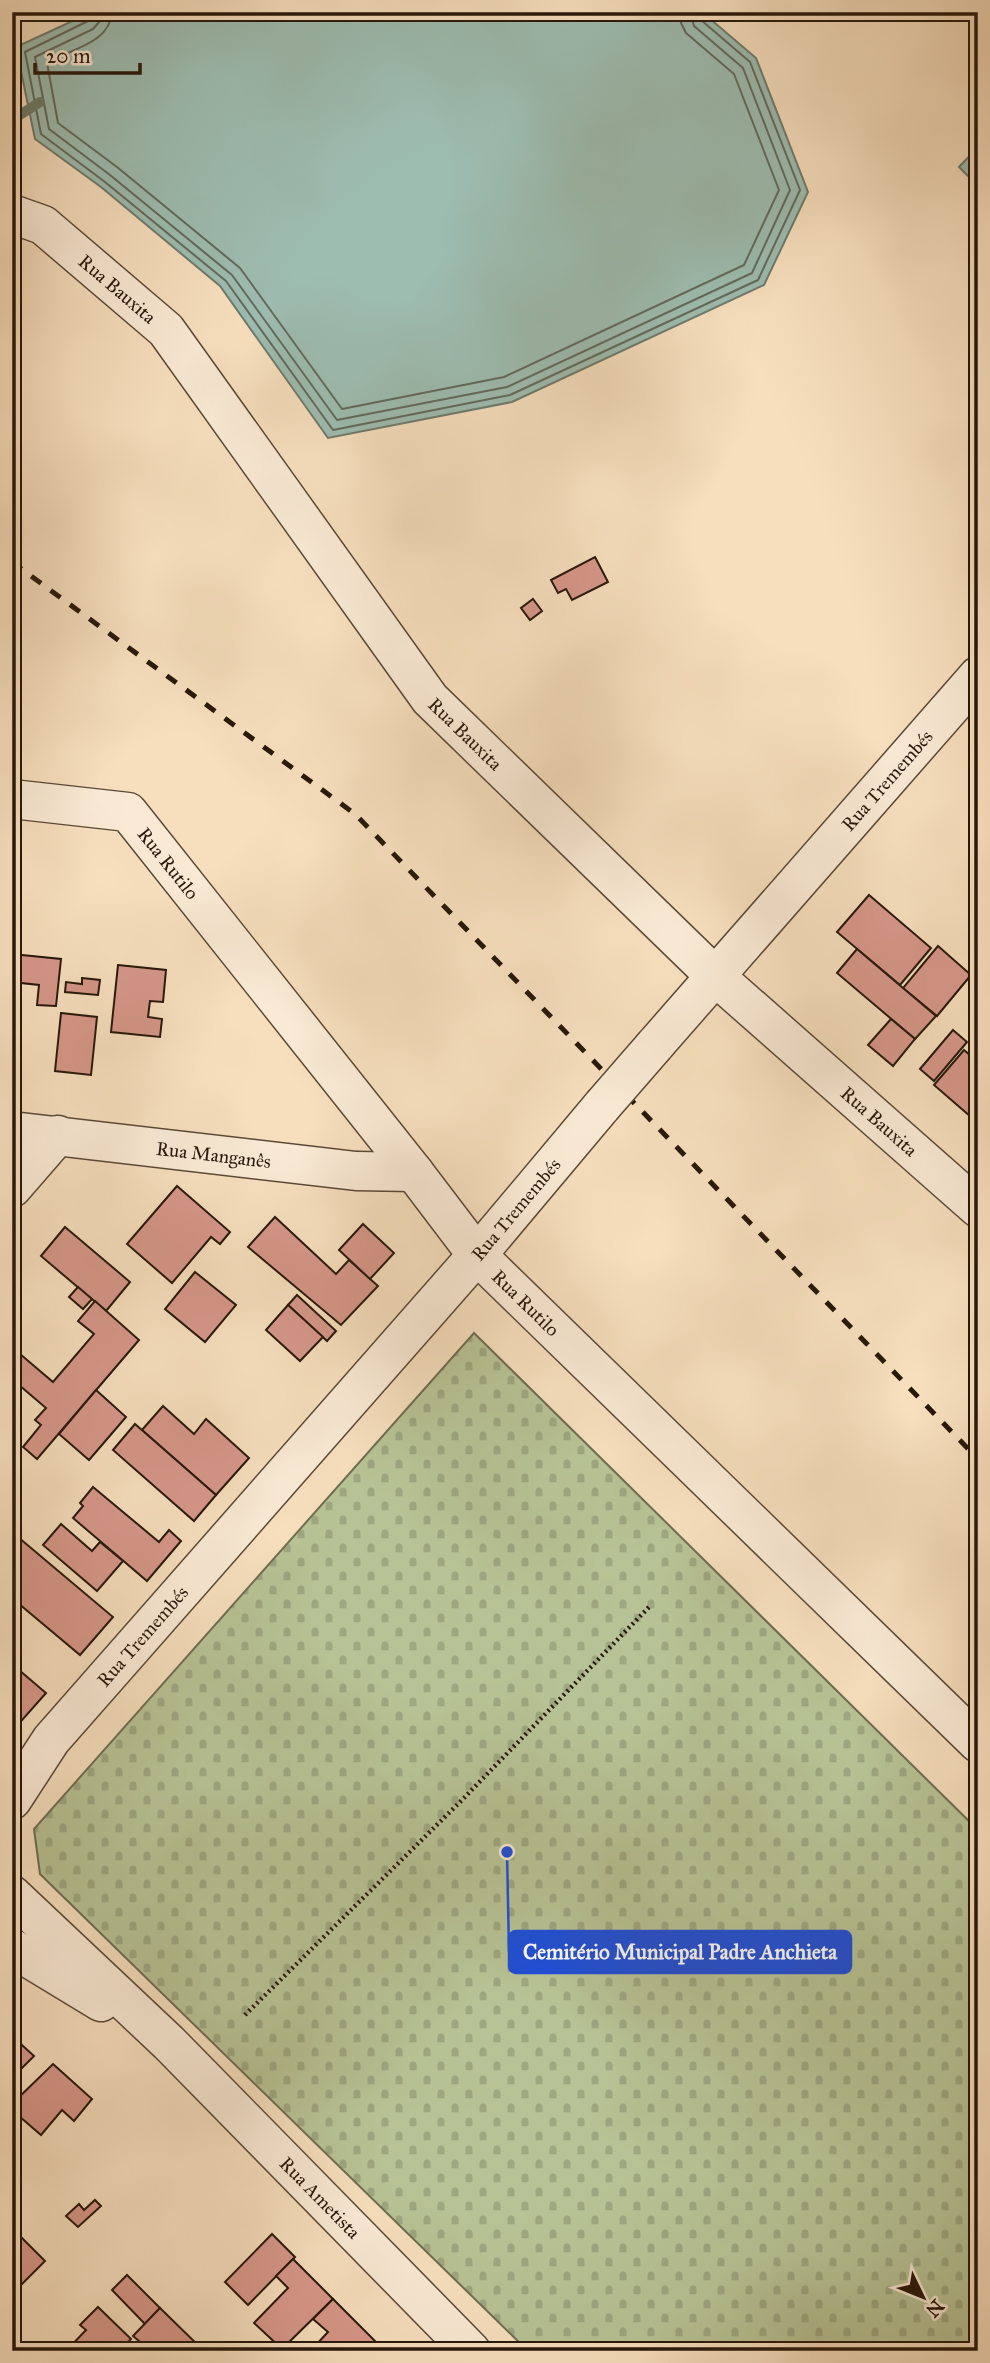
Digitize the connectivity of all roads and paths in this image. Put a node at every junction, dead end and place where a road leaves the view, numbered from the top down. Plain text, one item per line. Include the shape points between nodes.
1 (12, 214) edge
2 (978, 676) edge
3 (12, 799) edge
4 (715, 976) junction
5 (12, 1131) edge
6 (58, 1136) junction
7 (414, 1172) junction
8 (12, 1188) edge
9 (978, 1208) edge
10 (477, 1255) junction
11 (651, 1605) dead end
12 (51, 1740) junction
13 (978, 1743) edge
14 (12, 1773) edge
15 (12, 1800) edge
16 (12, 1895) edge
17 (12, 1948) edge
18 (245, 2015) dead end
19 (169, 2043) junction
20 (471, 2351) edge

1 - 4 street, Rua Bauxita via 43,225 166,330 430,699
2 - 4 street, Rua Tremembés
3 - 7 street, Rua Rutilo via 128,813
4 - 9 street, Rua Bauxita
4 - 10 street, Rua Tremembés, bridge
5 - 6 street, Rua Manganês
6 - 7 street, Rua Manganês via 356,1171
6 - 8 street
7 - 10 street, Rua Rutilo
10 - 12 street, Rua Tremembés
10 - 13 street, Rua Rutilo
11 - 18 path
12 - 14 street, Rua Tremembés
12 - 15 street, Rua Tremembés
16 - 19 street, Rua Ametista
17 - 19 street, Rua Ametista
19 - 20 street, Rua Ametista

